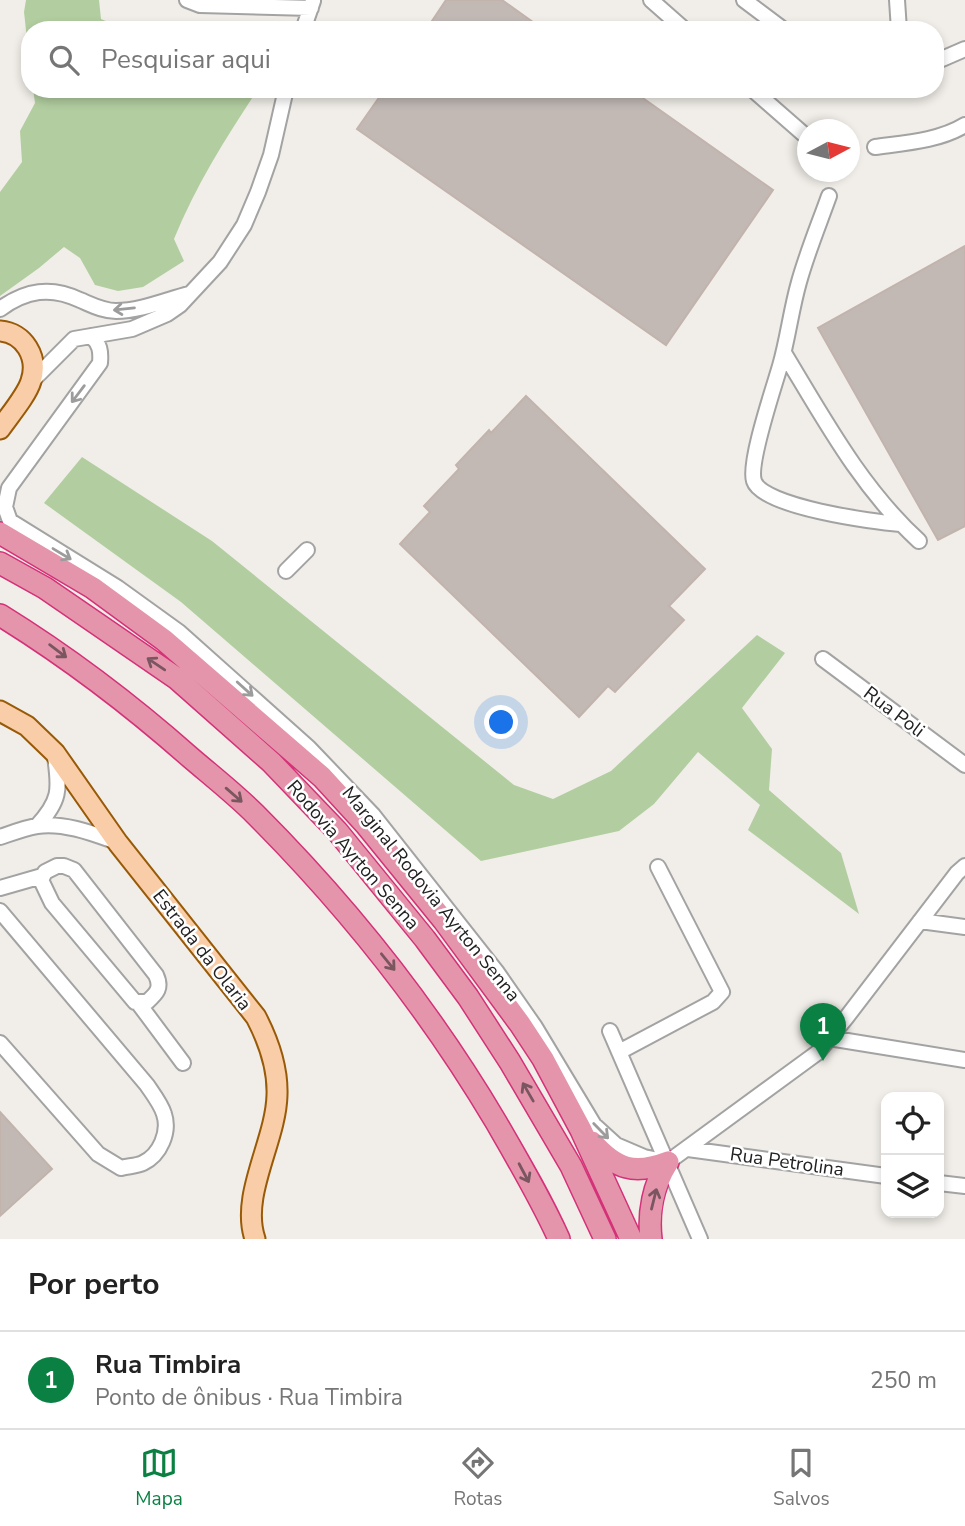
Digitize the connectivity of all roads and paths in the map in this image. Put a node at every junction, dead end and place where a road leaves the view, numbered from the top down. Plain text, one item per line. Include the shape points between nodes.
1 (187, 0) edge
2 (651, 0) edge
3 (744, 0) edge
4 (897, 0) edge
5 (312, 4) edge
6 (306, 21) edge
7 (675, 21) edge
8 (772, 21) edge
9 (898, 21) edge
10 (965, 49) edge
11 (944, 58) edge
12 (284, 98) edge
13 (762, 98) edge
14 (965, 125) edge
15 (797, 129) edge
16 (875, 147) dead end
17 (829, 196) dead end
18 (191, 294) junction
19 (0, 309) edge
20 (0, 331) edge
21 (91, 336) junction
22 (784, 353) junction
23 (31, 382) junction
24 (0, 429) edge
25 (900, 524) junction
26 (0, 533) edge
27 (919, 541) dead end
28 (307, 550) dead end
29 (0, 563) edge
30 (286, 571) dead end
31 (0, 615) edge
32 (824, 659) dead end
33 (0, 710) edge
34 (55, 753) junction
35 (965, 765) edge
36 (37, 826) junction
37 (0, 837) edge
38 (118, 843) junction
39 (965, 866) edge
40 (658, 867) dead end
41 (42, 876) junction
42 (0, 888) edge
43 (0, 911) edge
44 (920, 921) junction
45 (965, 927) edge
46 (139, 1003) junction
47 (610, 1031) dead end
48 (829, 1038) junction
49 (0, 1043) edge
50 (619, 1052) junction
51 (965, 1060) edge
52 (183, 1063) dead end
53 (581, 1130) junction
54 (688, 1149) junction
55 (668, 1162) junction
56 (881, 1175) edge
57 (944, 1184) edge
58 (965, 1186) edge
59 (256, 1239) edge
60 (559, 1239) edge
61 (605, 1239) edge
62 (631, 1239) edge
63 (651, 1239) edge
64 (700, 1239) edge

1 - 5 street via 200,5
2 - 7 street
3 - 8 street
4 - 9 street
5 - 6 street
10 - 11 street
12 - 18 street via 271,155 244,225 220,262
13 - 15 street
14 - 16 street via 911,143
17 - 22 street via 799,282
18 -> 19 street via 113,311 43,290
18 - 21 street via 153,321
20 - 23 main road via 20,337 27,347
21 - 23 street via 74,339
21 -> 55 street, Marginal Rodovia Ayrton Senna via 98,342 100,363 9,488 5,506 10,521 179,632 309,748 373,815 496,971 594,1125 616,1145
22 - 25 street via 859,474
22 - 25 street via 753,469 754,481 769,495 789,503 865,521
23 - 24 main road
25 - 27 street
26 - 53 highway, Marginal Rodovia Ayrton Senna via 128,612 322,777 444,921 520,1024
28 - 30 street
61 -> 29 highway, Rodovia Ayrton Senna via 571,1166 468,997 337,831 271,762 176,677
31 -> 60 highway via 134,708 253,812 333,895 404,982 463,1065
32 - 35 street, Rua Poli
33 - 34 main road, Estrada da Olaria via 27,726
34 - 36 street via 58,795
34 - 38 main road, Estrada da Olaria
36 - 37 street
36 - 38 street via 77,829
38 - 59 main road, Estrada da Olaria via 256,1017 268,1040 277,1096 253,1202
39 - 44 street
40 - 50 street via 722,992 713,1002
41 - 42 street
41 - 46 street via 41,886 52,903 125,993
41 - 46 street via 57,866 74,870 156,975 157,992
43 - 49 street via 147,1084 167,1126 156,1154 143,1163 121,1168 97,1154
44 - 45 street
44 - 48 street
46 - 52 street
47 - 50 street
48 - 51 street
48 - 54 street via 817,1052
50 - 55 street
53 - 55 highway via 614,1164 650,1169
53 - 62 highway, Marginal Rodovia Ayrton Senna
54 - 55 street
54 - 56 street, Rua Petrolina
63 -> 55 highway via 651,1210
55 - 64 street
57 - 58 street

